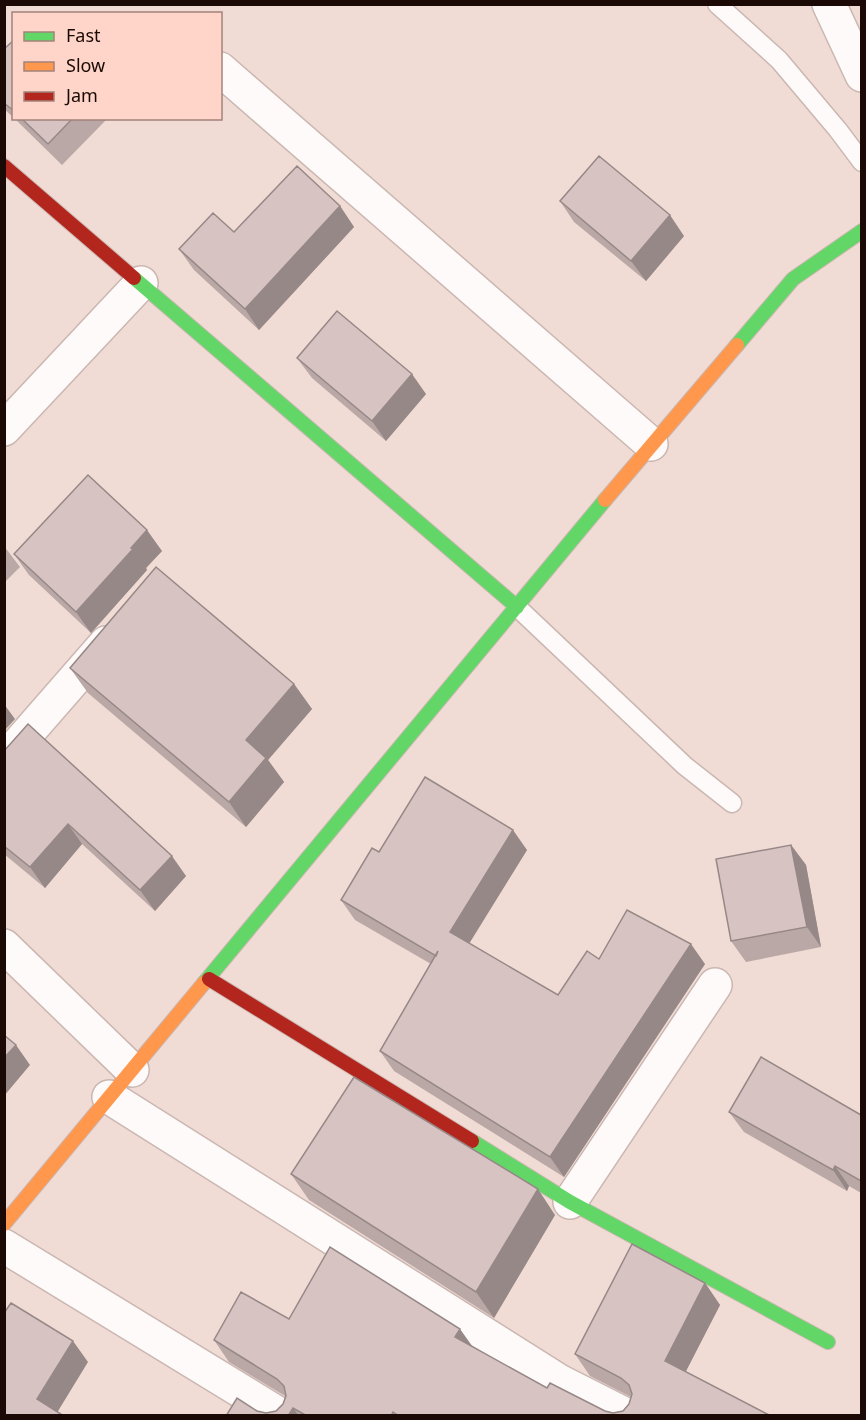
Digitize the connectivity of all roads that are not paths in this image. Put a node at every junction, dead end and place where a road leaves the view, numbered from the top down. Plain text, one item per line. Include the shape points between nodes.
1 (717, 4) edge
2 (829, 4) edge
3 (222, 71) edge
4 (861, 75) edge
5 (861, 162) edge
6 (4, 166) edge
7 (861, 231) edge
8 (141, 284) junction
9 (4, 429) edge
10 (651, 444) junction
11 (517, 607) junction
12 (126, 620) edge
13 (4, 760) edge
14 (732, 803) dead end
15 (4, 946) edge
16 (209, 979) junction
17 (716, 985) dead end
18 (132, 1070) junction
19 (109, 1096) junction
20 (570, 1202) junction
21 (4, 1224) edge
22 (4, 1246) edge
23 (828, 1342) dead end
24 (282, 1416) edge
25 (628, 1416) edge

1 - 5 lane via 779,60
2 - 4 street
3 - 10 street
6 - 8 street
7 - 10 street via 794,279
8 - 9 street
8 - 11 street
10 - 11 street
11 - 14 lane via 685,766
11 - 16 street
12 - 13 street
15 - 18 street
16 - 18 street
16 - 20 street
17 - 20 street
18 - 19 street
19 - 21 street
19 - 25 street via 559,1381
20 - 23 street
22 - 24 street

